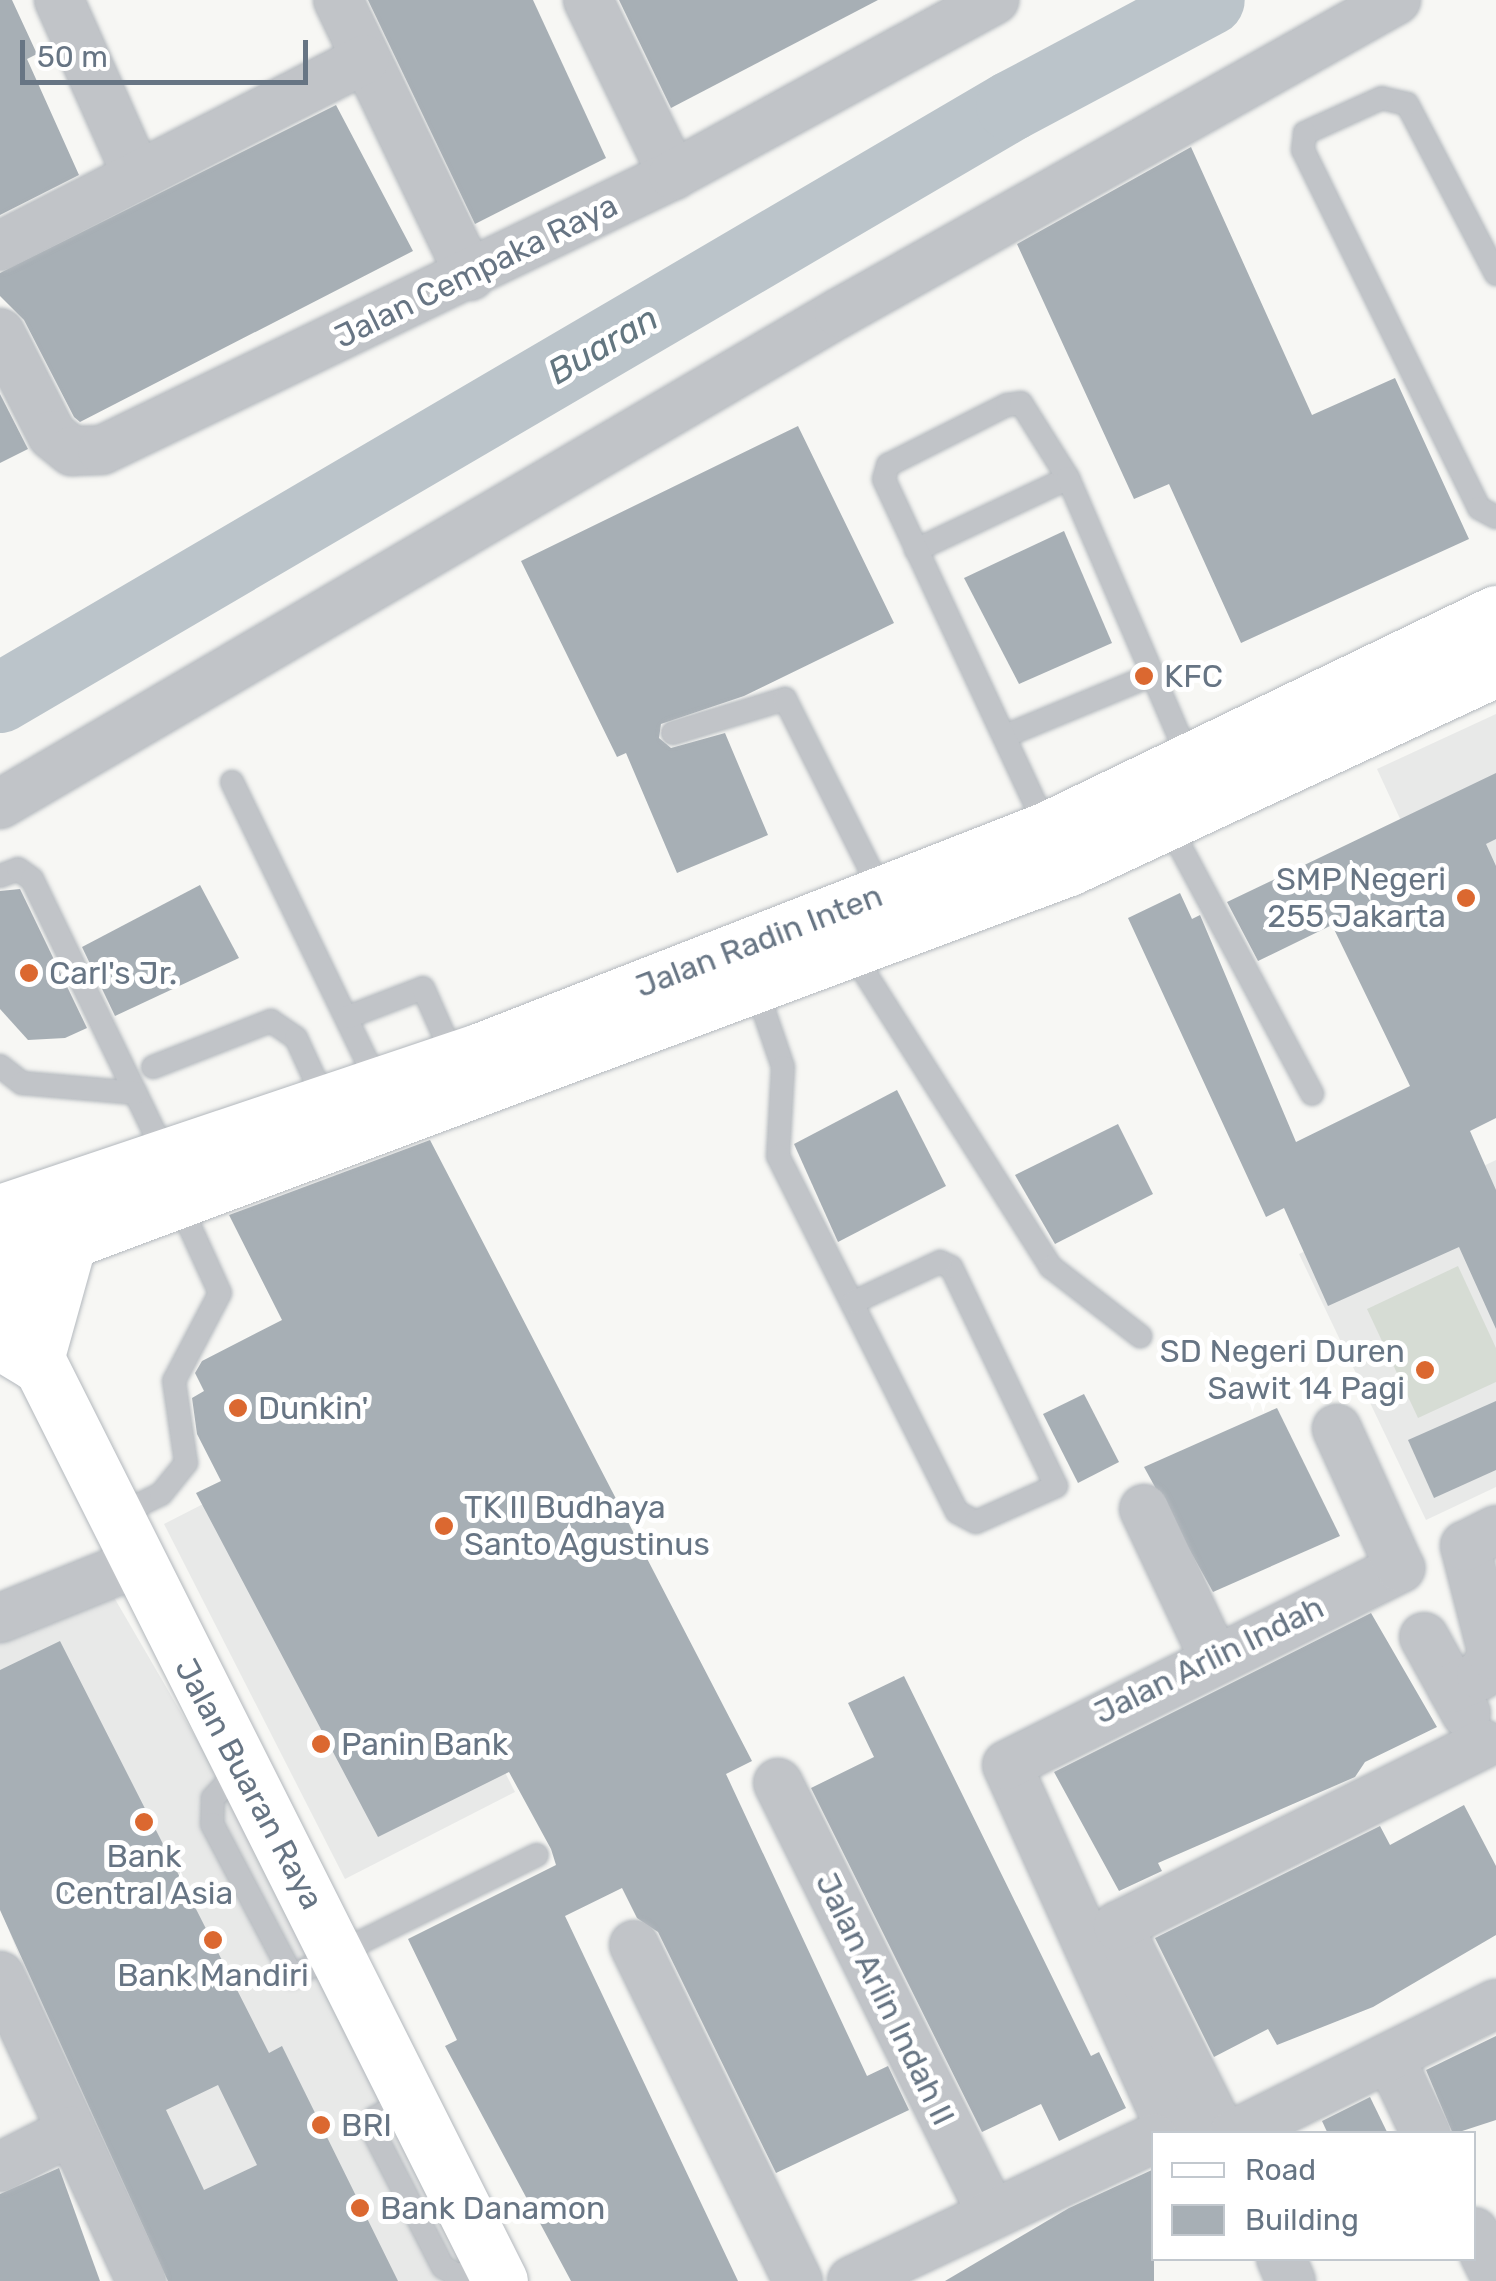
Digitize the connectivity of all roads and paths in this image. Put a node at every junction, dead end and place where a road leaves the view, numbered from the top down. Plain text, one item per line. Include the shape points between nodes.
1 (59, 0) edge
2 (338, 0) edge
3 (588, 0) edge
4 (994, 0) edge
5 (1396, 0) edge
6 (365, 59) junction
7 (673, 174) junction
8 (137, 176) junction
9 (0, 246) edge
10 (1496, 274) edge
11 (470, 276) junction
12 (0, 333) edge
13 (1068, 478) junction
14 (1496, 517) edge
15 (916, 550) junction
16 (1496, 614) edge
17 (1496, 669) edge
18 (1150, 676) junction
19 (673, 732) dead end
20 (1005, 736) junction
21 (1191, 764) junction
22 (232, 782) dead end
23 (0, 804) edge
24 (1166, 822) junction
25 (1047, 829) junction
26 (0, 876) edge
27 (882, 894) junction
28 (851, 952) junction
29 (756, 988) junction
30 (348, 1017) junction
31 (454, 1058) junction
32 (0, 1066) edge
33 (153, 1067) dead end
34 (377, 1082) junction
35 (136, 1092) junction
36 (1312, 1094) dead end
37 (324, 1100) junction
38 (0, 1167) edge
39 (172, 1178) junction
40 (0, 1212) edge
41 (62, 1218) junction
42 (0, 1266) edge
43 (0, 1286) edge
44 (854, 1302) junction
45 (1140, 1336) dead end
46 (18, 1352) edge
47 (1337, 1429) dead end
48 (1144, 1509) dead end
49 (1496, 1530) edge
50 (123, 1541) junction
51 (0, 1618) edge
52 (1424, 1637) dead end
53 (1214, 1658) junction
54 (1452, 1688) junction
55 (1490, 1756) edge
56 (778, 1783) dead end
57 (536, 1856) dead end
58 (634, 1945) dead end
59 (339, 1956) junction
60 (0, 1976) edge
61 (1496, 2004) edge
62 (1390, 2058) junction
63 (72, 2130) junction
64 (1162, 2131) edge
65 (1220, 2131) edge
66 (1240, 2131) edge
67 (1425, 2131) edge
68 (1151, 2140) edge
69 (0, 2167) edge
70 (992, 2215) junction
71 (1476, 2236) edge
72 (497, 2274) edge
73 (1496, 2278) edge
74 (140, 2281) edge
75 (798, 2281) edge
76 (852, 2281) edge

1 - 8 street
2 - 6 street
3 - 7 street
4 - 7 street, Jalan Cempaka Raya
5 - 23 street via 839,313
6 - 8 street
6 - 11 street
7 - 11 street, Jalan Cempaka Raya
8 - 9 street
10 - 14 lane via 1407,104 1382,98 1305,133 1303,150 1478,508
11 - 12 street, Jalan Cempaka Raya via 102,450 72,451 52,435
13 - 15 lane
13 - 15 lane via 1021,403 1007,405 884,472
13 - 18 lane
15 - 20 lane
16 - 21 main road, Jalan Radin Inten
17 - 24 main road, Jalan Radin Inten
18 - 20 lane
18 - 21 lane
19 - 27 lane via 785,699
20 - 25 lane
21 - 25 main road, Jalan Radin Inten
22 - 30 lane
24 - 28 main road, Jalan Radin Inten
24 - 36 lane
25 - 27 main road, Jalan Radin Inten
26 - 35 lane via 18,869 32,878
27 - 31 main road, Jalan Radin Inten
28 - 29 main road, Jalan Radin Inten
28 - 45 lane via 1051,1268
29 - 39 main road, Jalan Radin Inten
29 - 44 lane via 784,1067 778,1156
30 - 31 lane via 422,988
30 - 34 lane
31 - 34 main road, Jalan Radin Inten
32 - 35 lane via 22,1083
33 - 37 lane via 271,1021 296,1038
34 - 37 main road, Jalan Radin Inten
35 - 39 lane
37 - 39 main road, Jalan Radin Inten
38 - 41 main road
39 - 41 main road, Jalan Radin Inten
39 - 50 lane via 220,1293 174,1381 186,1463
40 - 41 main road, Jalan Radin Inten
41 - 42 main road, Jalan Radin Inten
41 - 46 main road
43 - 46 main road, Jalan Buaran Raya
44 - 44 lane via 966,1522 1056,1486 951,1267 940,1262
46 - 50 main road, Jalan Buaran Raya
47 - 53 street, Jalan Arlin Indah via 1400,1568
48 - 53 street
49 - 54 street via 1465,1546 1493,1655 1482,1675
50 - 51 street
50 - 59 main road, Jalan Buaran Raya
52 - 54 street
53 - 64 street, Jalan Arlin Indah via 1014,1768
54 - 55 street
55 - 65 street via 1118,1926
56 - 70 street, Jalan Arlin Indah II
57 - 59 lane
58 - 75 street
59 - 72 main road, Jalan Buaran Raya
60 - 63 street
61 - 62 street
62 - 66 street
62 - 67 street
63 - 69 street
63 - 74 street
68 - 70 street
70 - 76 street
71 - 73 street

